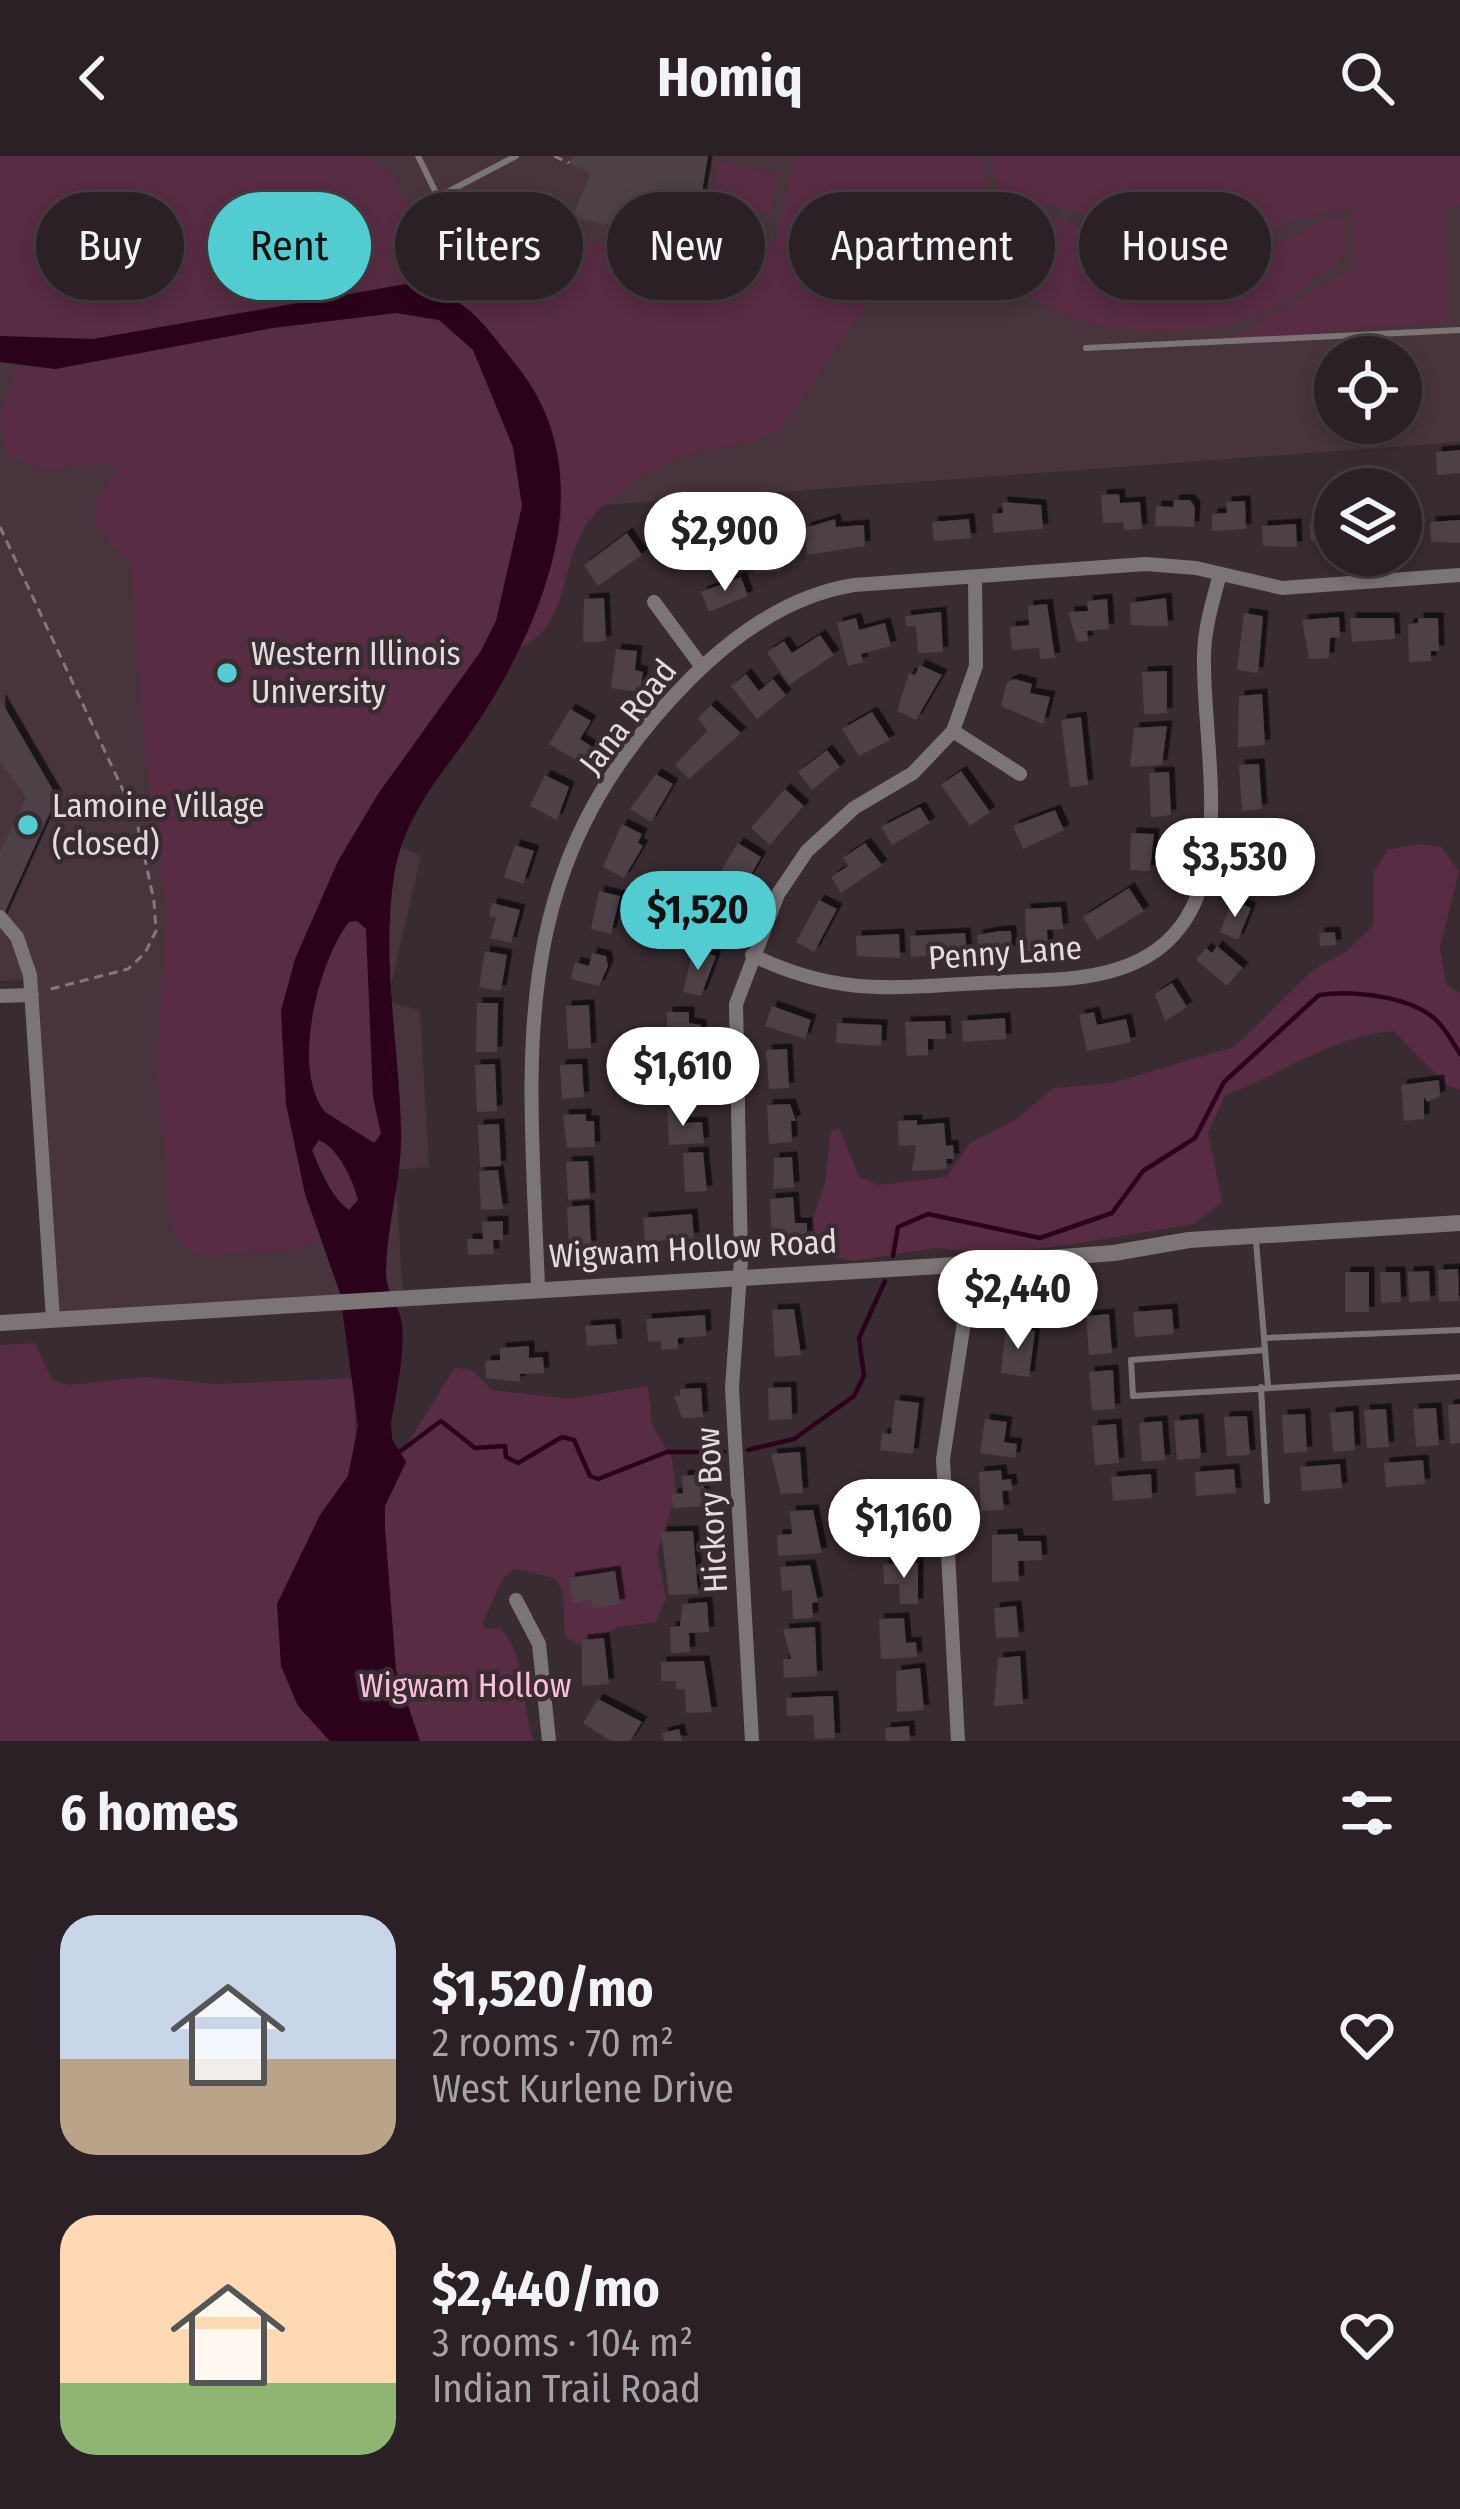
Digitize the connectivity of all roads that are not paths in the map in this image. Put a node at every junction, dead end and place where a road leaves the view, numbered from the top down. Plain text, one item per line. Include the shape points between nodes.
1 (418, 156) edge
2 (494, 156) edge
3 (516, 156) edge
4 (499, 165) junction
5 (1460, 330) edge
6 (1086, 348) dead end
7 (1220, 574) junction
8 (1460, 575) edge
9 (975, 577) junction
10 (654, 602) dead end
11 (702, 667) junction
12 (953, 731) junction
13 (1020, 774) dead end
14 (0, 917) edge
15 (752, 955) junction
16 (32, 994) junction
17 (0, 996) edge
18 (1460, 1223) edge
19 (1256, 1237) junction
20 (973, 1264) junction
21 (739, 1277) junction
22 (538, 1287) junction
23 (53, 1319) junction
24 (0, 1323) edge
25 (1460, 1330) edge
26 (1264, 1338) junction
27 (1265, 1350) junction
28 (1460, 1377) edge
29 (1265, 1387) junction
30 (1267, 1501) dead end
31 (516, 1600) dead end
32 (549, 1741) edge
33 (752, 1741) edge
34 (958, 1741) edge

1 - 4 lane via 438,197
2 - 4 lane
3 - 4 lane
5 - 6 lane
7 - 8 street, Jana Road via 1282,588
7 - 9 street, Jana Road via 1146,564
7 - 15 street, Penny Lane via 1204,641 1210,853 1192,910 1173,934 1132,964 1055,980 847,988
9 - 11 street, Jana Road via 814,594 760,622
9 - 12 street via 976,666
10 - 11 street
11 - 22 street, Jana Road via 603,789 547,923 528,1042
12 - 13 street
12 - 15 street, Hickory Bow via 913,772 854,808 807,851
14 - 16 street via 25,956
15 - 21 street, Hickory Bow via 733,1030
16 - 17 street
16 - 23 street
18 - 19 street, Wigwam Hollow Road
19 - 20 street, Wigwam Hollow Road
19 - 26 lane
20 - 21 street, Wigwam Hollow Road
20 - 34 street via 943,1459
21 - 22 street, Wigwam Hollow Road
21 - 33 street, Hickory Bow via 732,1388
22 - 23 street, Wigwam Hollow Road
23 - 24 street, Wigwam Hollow Road
25 - 26 lane
26 - 27 lane
27 - 29 lane
27 - 29 lane via 1131,1360 1133,1396
28 - 29 lane
29 - 30 lane
31 - 32 street via 539,1644

